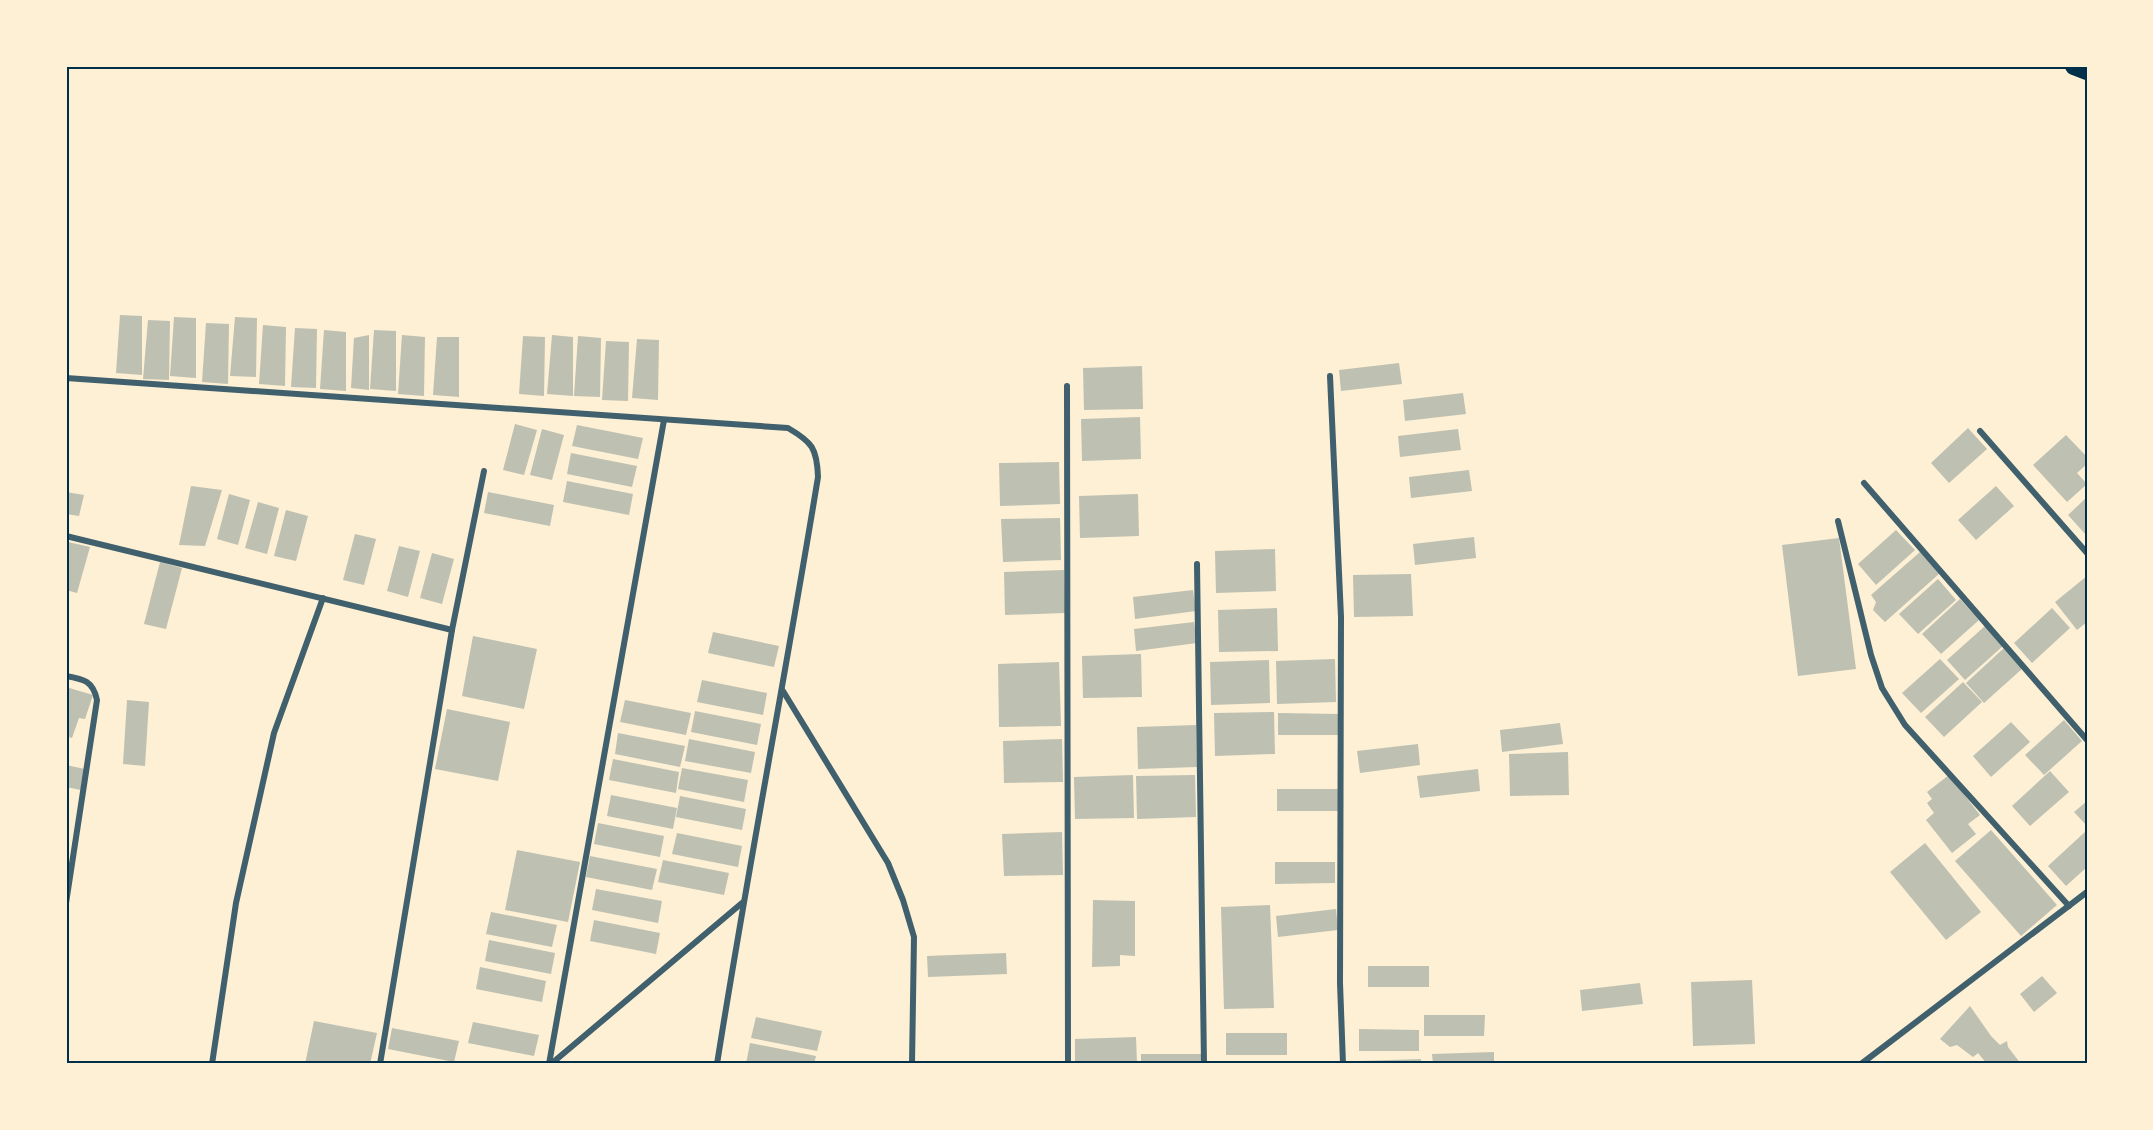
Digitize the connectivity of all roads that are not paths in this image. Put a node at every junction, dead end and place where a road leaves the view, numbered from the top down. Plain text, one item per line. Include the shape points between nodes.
1 (2074, 66) edge
2 (2087, 71) edge
3 (1330, 376) dead end
4 (66, 378) edge
5 (1067, 386) dead end
6 (664, 420) junction
7 (1980, 431) dead end
8 (484, 471) dead end
9 (1864, 483) dead end
10 (1838, 521) dead end
11 (66, 536) edge
12 (2087, 553) edge
13 (1197, 564) dead end
14 (323, 598) junction
15 (452, 630) junction
16 (66, 676) edge
17 (783, 691) junction
18 (2087, 740) edge
19 (2087, 892) edge
20 (66, 903) edge
21 (742, 903) junction
22 (2069, 906) junction
23 (212, 1064) edge
24 (380, 1064) edge
25 (550, 1064) edge
26 (717, 1064) edge
27 (912, 1064) edge
28 (1068, 1064) edge
29 (1204, 1064) edge
30 (1343, 1064) edge
31 (1861, 1064) edge

1 - 2 highway
3 - 30 street via 1341,617
4 - 6 street
5 - 28 street
6 - 17 street via 788,428 807,439 815,452 818,477
6 - 25 street
7 - 12 street
8 - 15 street
9 - 18 street
10 - 22 street via 1882,688 1905,725
11 - 14 street
13 - 29 street
14 - 15 street
14 - 23 street via 274,733 236,903
15 - 24 street
16 - 20 street via 88,681 94,686 97,700
17 - 21 street
17 - 27 street via 888,864 903,900 914,937
19 - 22 street
21 - 25 street
21 - 26 street
22 - 31 street

